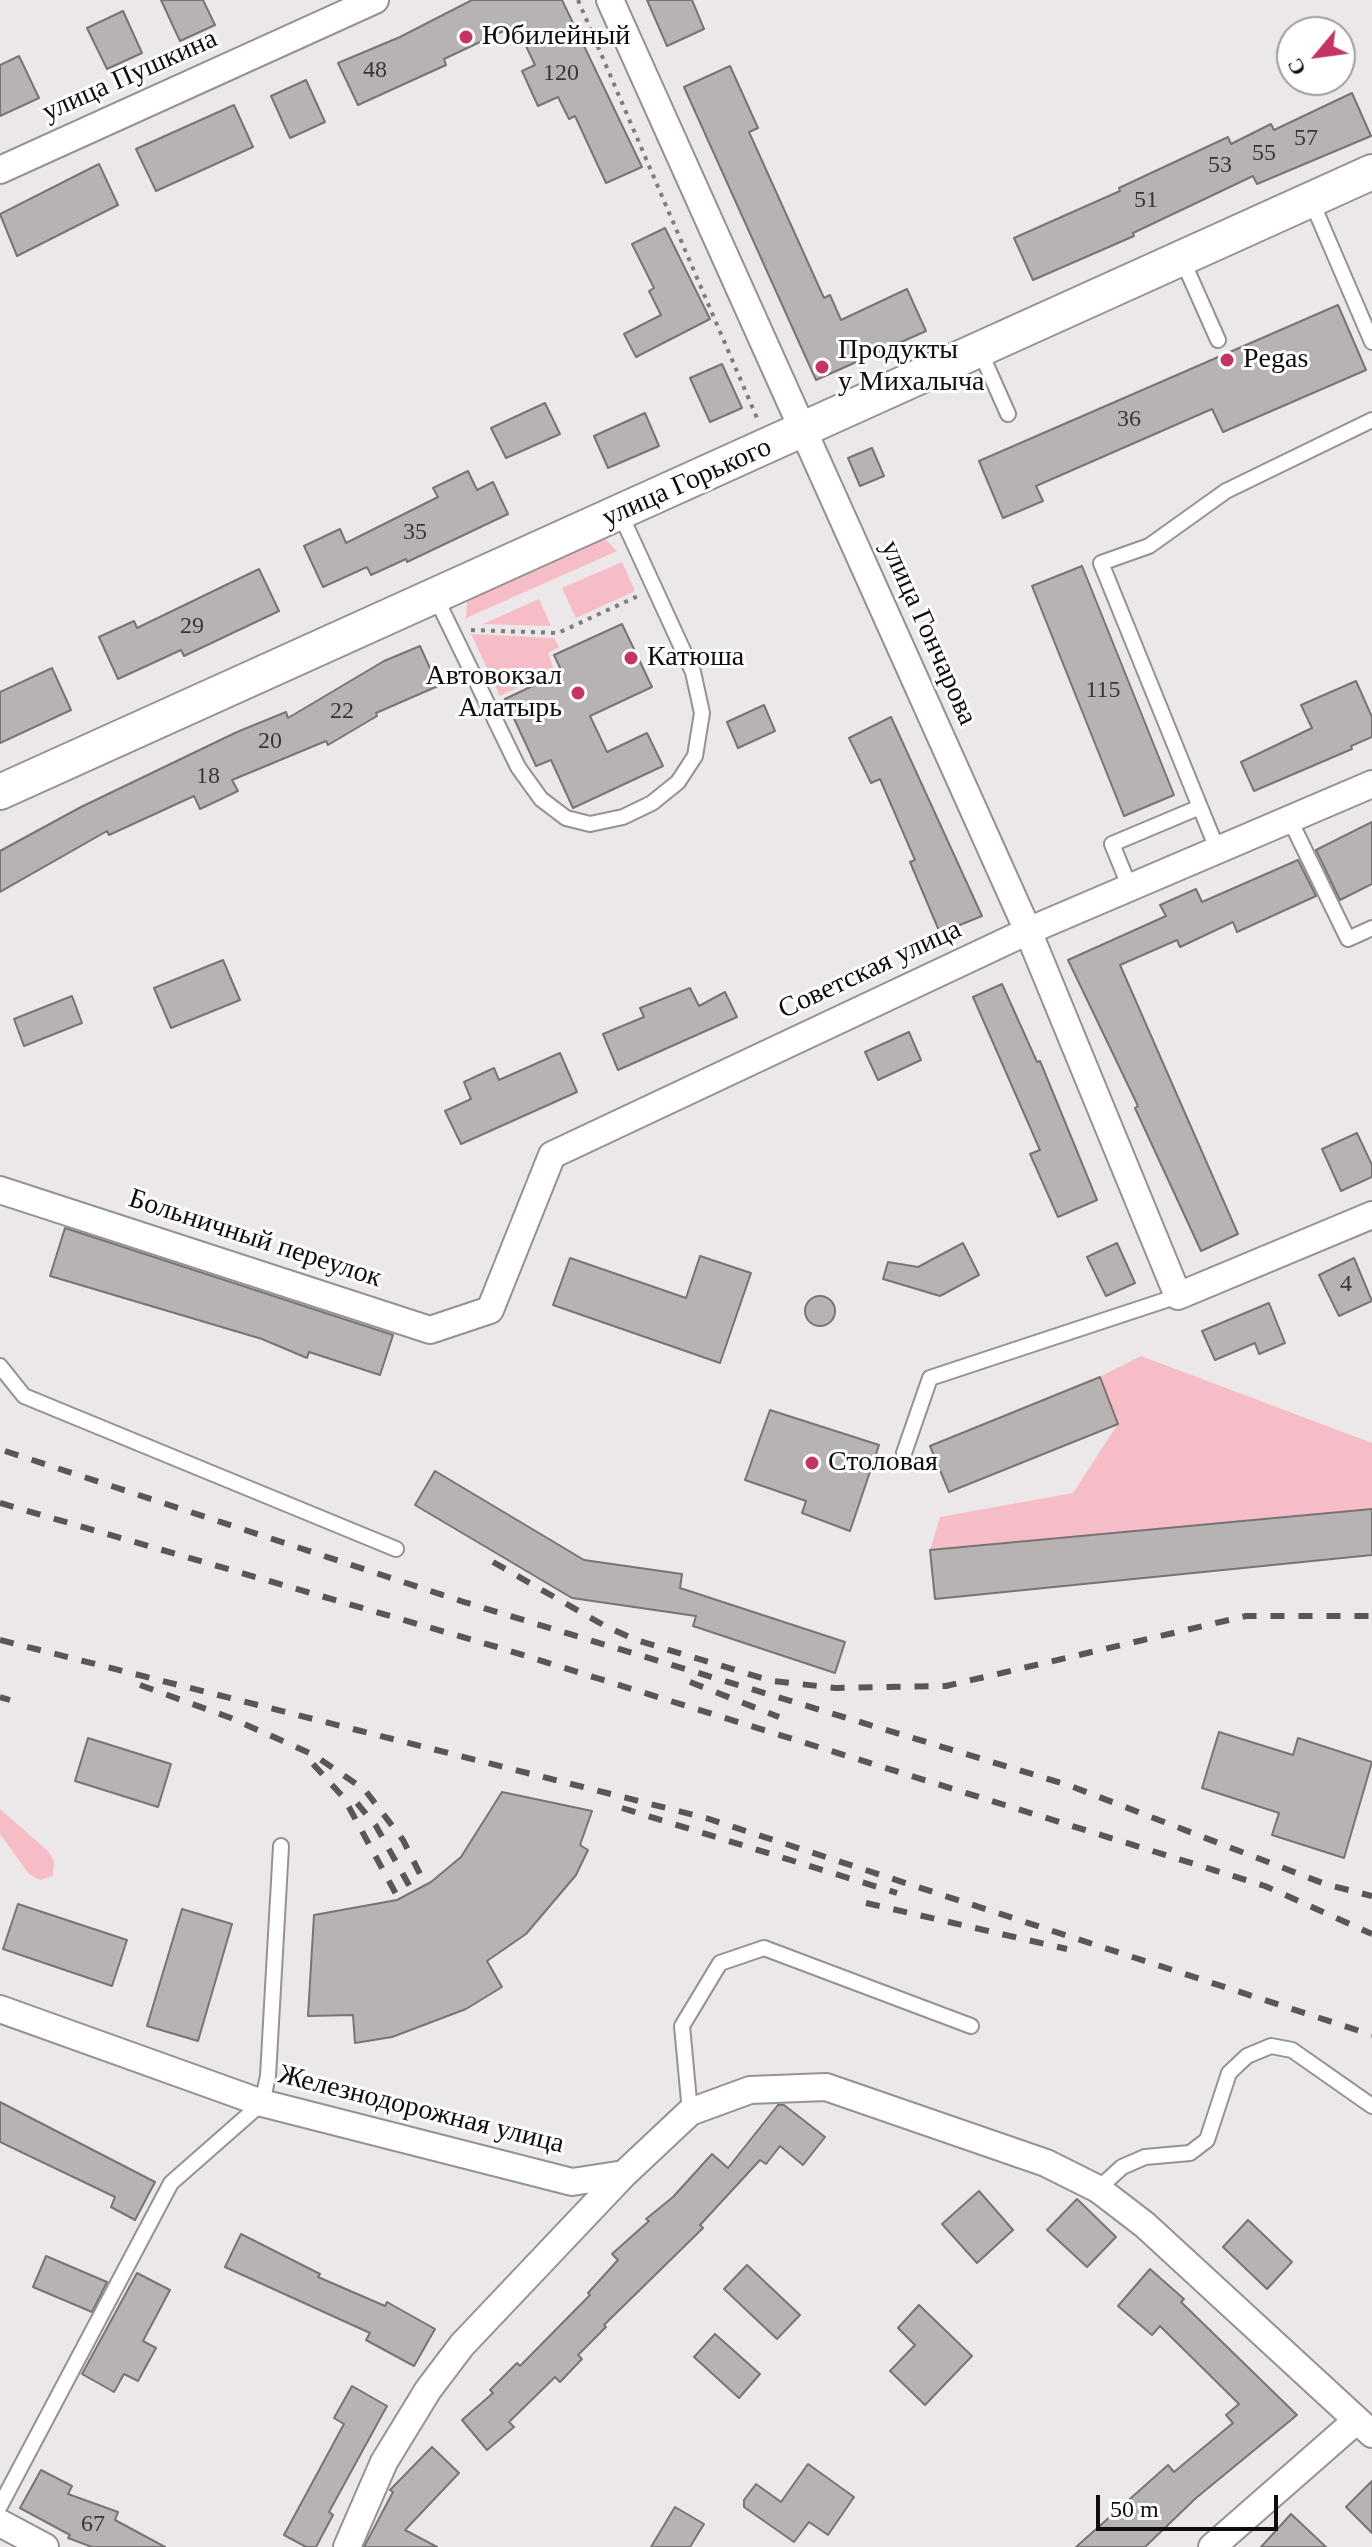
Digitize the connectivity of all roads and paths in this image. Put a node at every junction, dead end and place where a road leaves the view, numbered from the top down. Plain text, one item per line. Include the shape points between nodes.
1 (578, 0) edge
2 (610, 0) edge
3 (372, 1) edge
4 (0, 170) edge
5 (1372, 172) edge
6 (1311, 200) junction
7 (1181, 259) junction
8 (1218, 340) dead end
9 (1372, 342) edge
10 (980, 351) junction
11 (1008, 414) dead end
12 (1372, 420) edge
13 (801, 432) junction
14 (767, 447) junction
15 (620, 513) junction
16 (654, 589) junction
17 (436, 598) junction
18 (455, 638) junction
19 (1372, 784) edge
20 (0, 792) edge
21 (1200, 807) junction
22 (1290, 820) junction
23 (1218, 851) junction
24 (1130, 888) junction
25 (1372, 928) edge
26 (1028, 931) junction
27 (0, 1190) edge
28 (1372, 1215) edge
29 (1178, 1296) junction
30 (490, 1310) joint
31 (0, 1366) edge
32 (904, 1453) dead end
33 (396, 1549) dead end
34 (281, 1846) dead end
35 (0, 2009) edge
36 (971, 2026) dead end
37 (262, 2103) junction
38 (1372, 2106) edge
39 (690, 2112) junction
40 (624, 2174) junction
41 (1098, 2189) junction
42 (1364, 2427) edge
43 (0, 2506) edge
44 (0, 2523) edge
45 (45, 2547) edge
46 (347, 2547) edge
47 (1212, 2547) edge

1 - 14 path
2 - 13 street, улица Гончарова
3 - 4 street, улица Пушкина
5 - 6 street, улица Горького
6 - 7 street, улица Горького
6 - 9 lane
7 - 8 lane
7 - 10 street, улица Горького
10 - 11 lane
10 - 13 street, улица Горького
12 - 21 lane via 1226,491 1149,546 1101,563
13 - 14 street, улица Горького
13 - 26 street, улица Гончарова
14 - 15 street, улица Горького
15 - 16 lane
15 - 17 street, улица Горького
16 - 18 path via 558,633 470,630
16 - 18 lane via 693,672 702,713 695,756 678,782 623,817 590,824 566,818 541,799 518,767
17 - 18 lane
17 - 20 street, улица Горького
19 - 22 street, Советская улица
21 - 23 lane
21 - 24 lane via 1112,844
22 - 23 street, Советская улица
22 - 25 lane via 1348,939
23 - 24 street, Советская улица
24 - 26 street, Советская улица
26 - 29 street, улица Гончарова
26 - 30 street, Советская улица via 552,1155
27 - 30 street, Больничный переулок via 430,1330
28 - 29 street
29 - 32 lane via 930,1378
31 - 33 lane via 24,1396
34 - 37 lane
35 - 37 street, Железнодорожная улица
36 - 39 lane via 764,1948 720,1963 682,2026
37 - 40 street, Железнодорожная улица via 572,2182
37 - 43 lane via 171,2183
38 - 41 lane via 1292,2050 1271,2046 1247,2056 1229,2073 1207,2140 1190,2153 1145,2157 1122,2167
39 - 40 street
39 - 41 street via 750,2090 826,2087 1046,2163
40 - 46 street via 462,2345 428,2390 384,2462
41 - 42 street via 1145,2225
42 - 47 street
44 - 45 street

